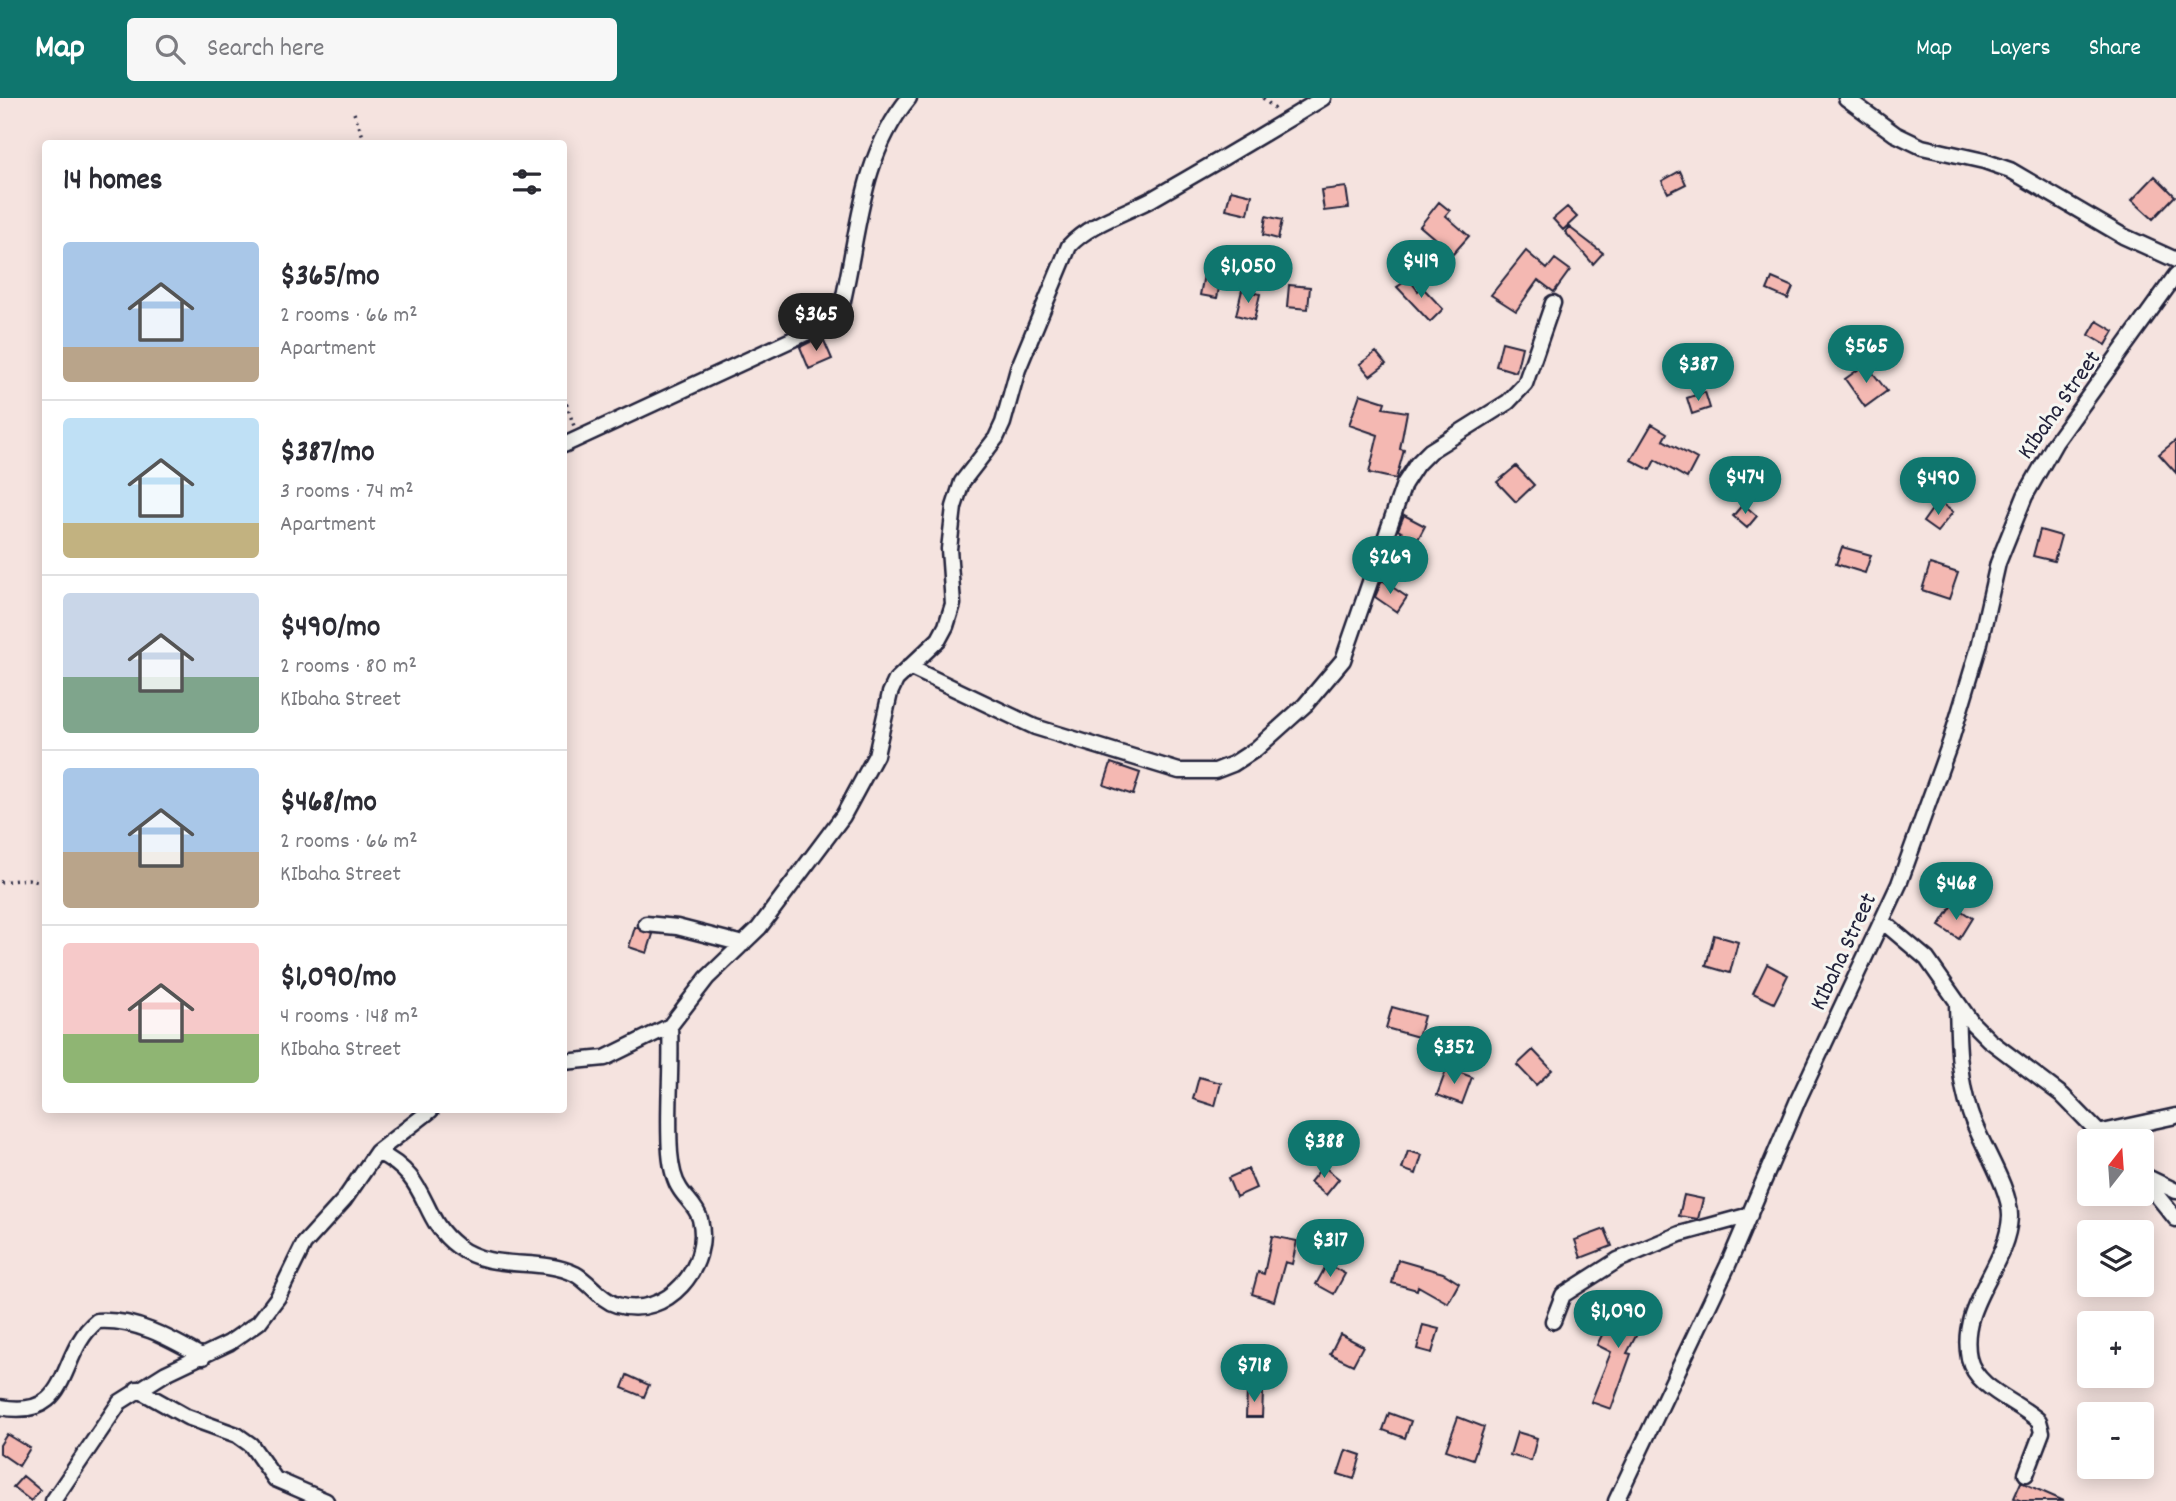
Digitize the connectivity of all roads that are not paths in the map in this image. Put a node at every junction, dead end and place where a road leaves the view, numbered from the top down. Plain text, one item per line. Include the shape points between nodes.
1 (909, 98) edge
2 (1323, 98) edge
3 (1846, 98) edge
4 (2176, 260) edge
5 (2176, 275) edge
6 (1553, 303) dead end
7 (567, 444) edge
8 (909, 667) junction
9 (1882, 921) junction
10 (646, 924) dead end
11 (743, 944) junction
12 (1957, 1002) junction
13 (670, 1026) junction
14 (567, 1062) edge
15 (427, 1113) edge
16 (2176, 1116) edge
17 (2095, 1129) edge
18 (2131, 1129) edge
19 (377, 1152) junction
20 (2154, 1181) edge
21 (2154, 1191) edge
22 (2176, 1191) edge
23 (1750, 1215) junction
24 (2176, 1219) edge
25 (1553, 1321) dead end
26 (203, 1357) junction
27 (137, 1390) junction
28 (0, 1406) edge
29 (2026, 1474) dead end
30 (53, 1501) edge
31 (326, 1501) edge
32 (1616, 1501) edge

1 - 7 street via 879,142 866,181 840,313 830,322
2 - 8 street via 1149,201 1079,234 1069,246 1018,369 1003,423 962,482 949,549 953,604 946,626 939,639
3 - 4 street via 1895,134 1922,147 2010,170 2123,236
5 - 9 street, KIbaha Street via 2056,443 2025,496 1998,563 1950,743
6 - 8 street via 1525,384 1499,409 1430,451 1404,484 1343,660 1305,705 1233,764 1199,772 1140,760 1035,727
8 - 11 street via 890,693 876,755 859,789
9 - 12 street via 1927,959
9 - 23 street, KIbaha Street via 1803,1088
10 - 11 street
11 - 13 street via 694,992
12 - 17 street via 1989,1040 2063,1095
12 - 29 street via 1959,1069 1969,1111 1981,1145 2008,1194 2010,1217 1996,1266 1978,1293 1968,1337 1969,1359 1979,1378 2039,1421 2042,1432
13 - 14 street via 606,1058
13 - 19 street via 670,1153 679,1188 700,1216 703,1236 690,1277 680,1289 648,1307 617,1305 573,1273 482,1259 458,1247 442,1232 408,1171
15 - 19 street
16 - 18 street
19 - 26 street via 344,1200 304,1244 259,1322
20 - 22 street
21 - 24 street
23 - 25 street via 1680,1234 1618,1260 1563,1295
23 - 32 street, KIbaha Street
26 - 27 street
26 - 28 street via 148,1330 120,1321 97,1321 78,1343 54,1394 41,1406 20,1411
27 - 30 street via 104,1422
27 - 31 street via 187,1417 236,1434 251,1445 275,1479

